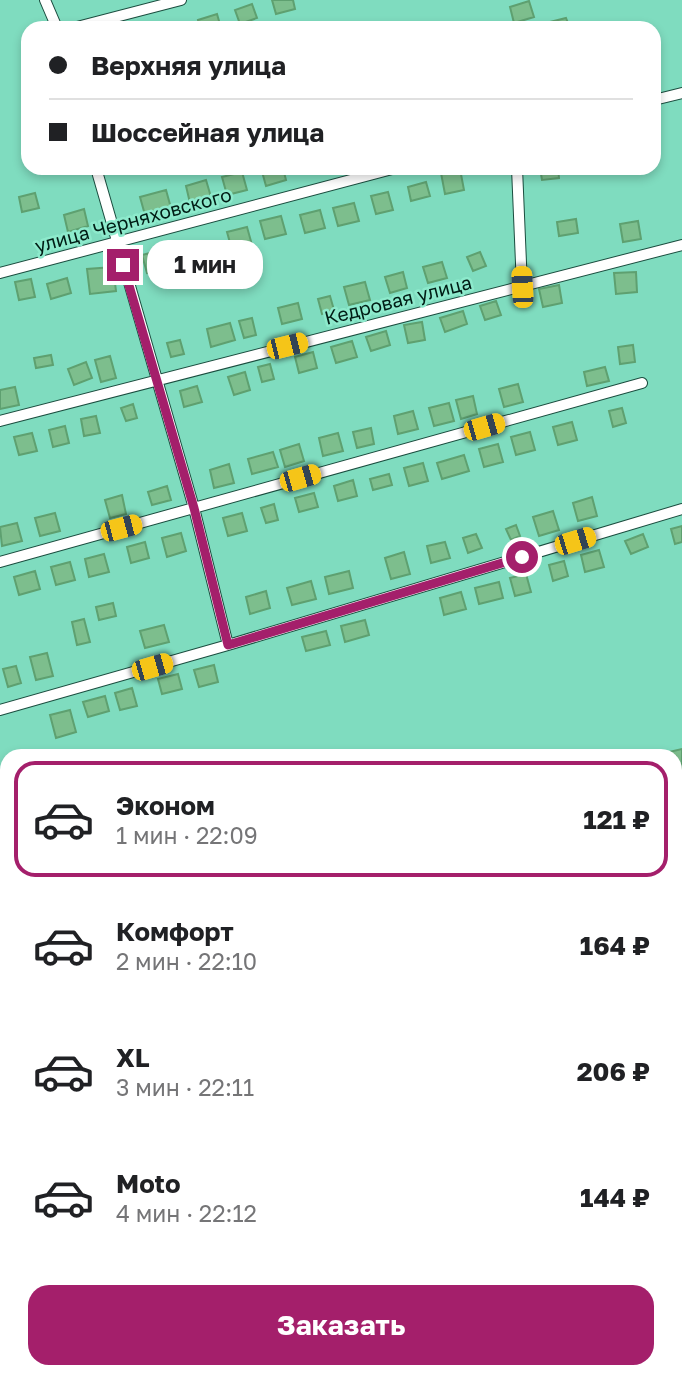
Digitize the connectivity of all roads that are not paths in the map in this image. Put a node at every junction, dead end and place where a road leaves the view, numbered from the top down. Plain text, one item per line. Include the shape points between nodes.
1 (46, 0) edge
2 (181, 0) edge
3 (54, 21) edge
4 (100, 21) edge
5 (682, 93) edge
6 (661, 98) edge
7 (98, 175) edge
8 (370, 175) edge
9 (517, 175) edge
10 (116, 243) junction
11 (682, 245) edge
12 (0, 273) edge
13 (522, 287) junction
14 (157, 379) junction
15 (642, 383) dead end
16 (0, 421) edge
17 (194, 508) junction
18 (682, 509) edge
19 (0, 562) edge
20 (228, 645) junction
21 (0, 710) edge

1 - 3 street
2 - 4 street
5 - 6 street
7 - 10 street
8 - 10 street, улица Черняховского
9 - 13 street
10 - 12 street, улица Черняховского
10 - 14 street
11 - 13 street, Кедровая улица
13 - 14 street, Кедровая улица
14 - 16 street, Кедровая улица
14 - 17 street
15 - 17 street
17 - 19 street
17 - 20 street
18 - 20 street
20 - 21 street

